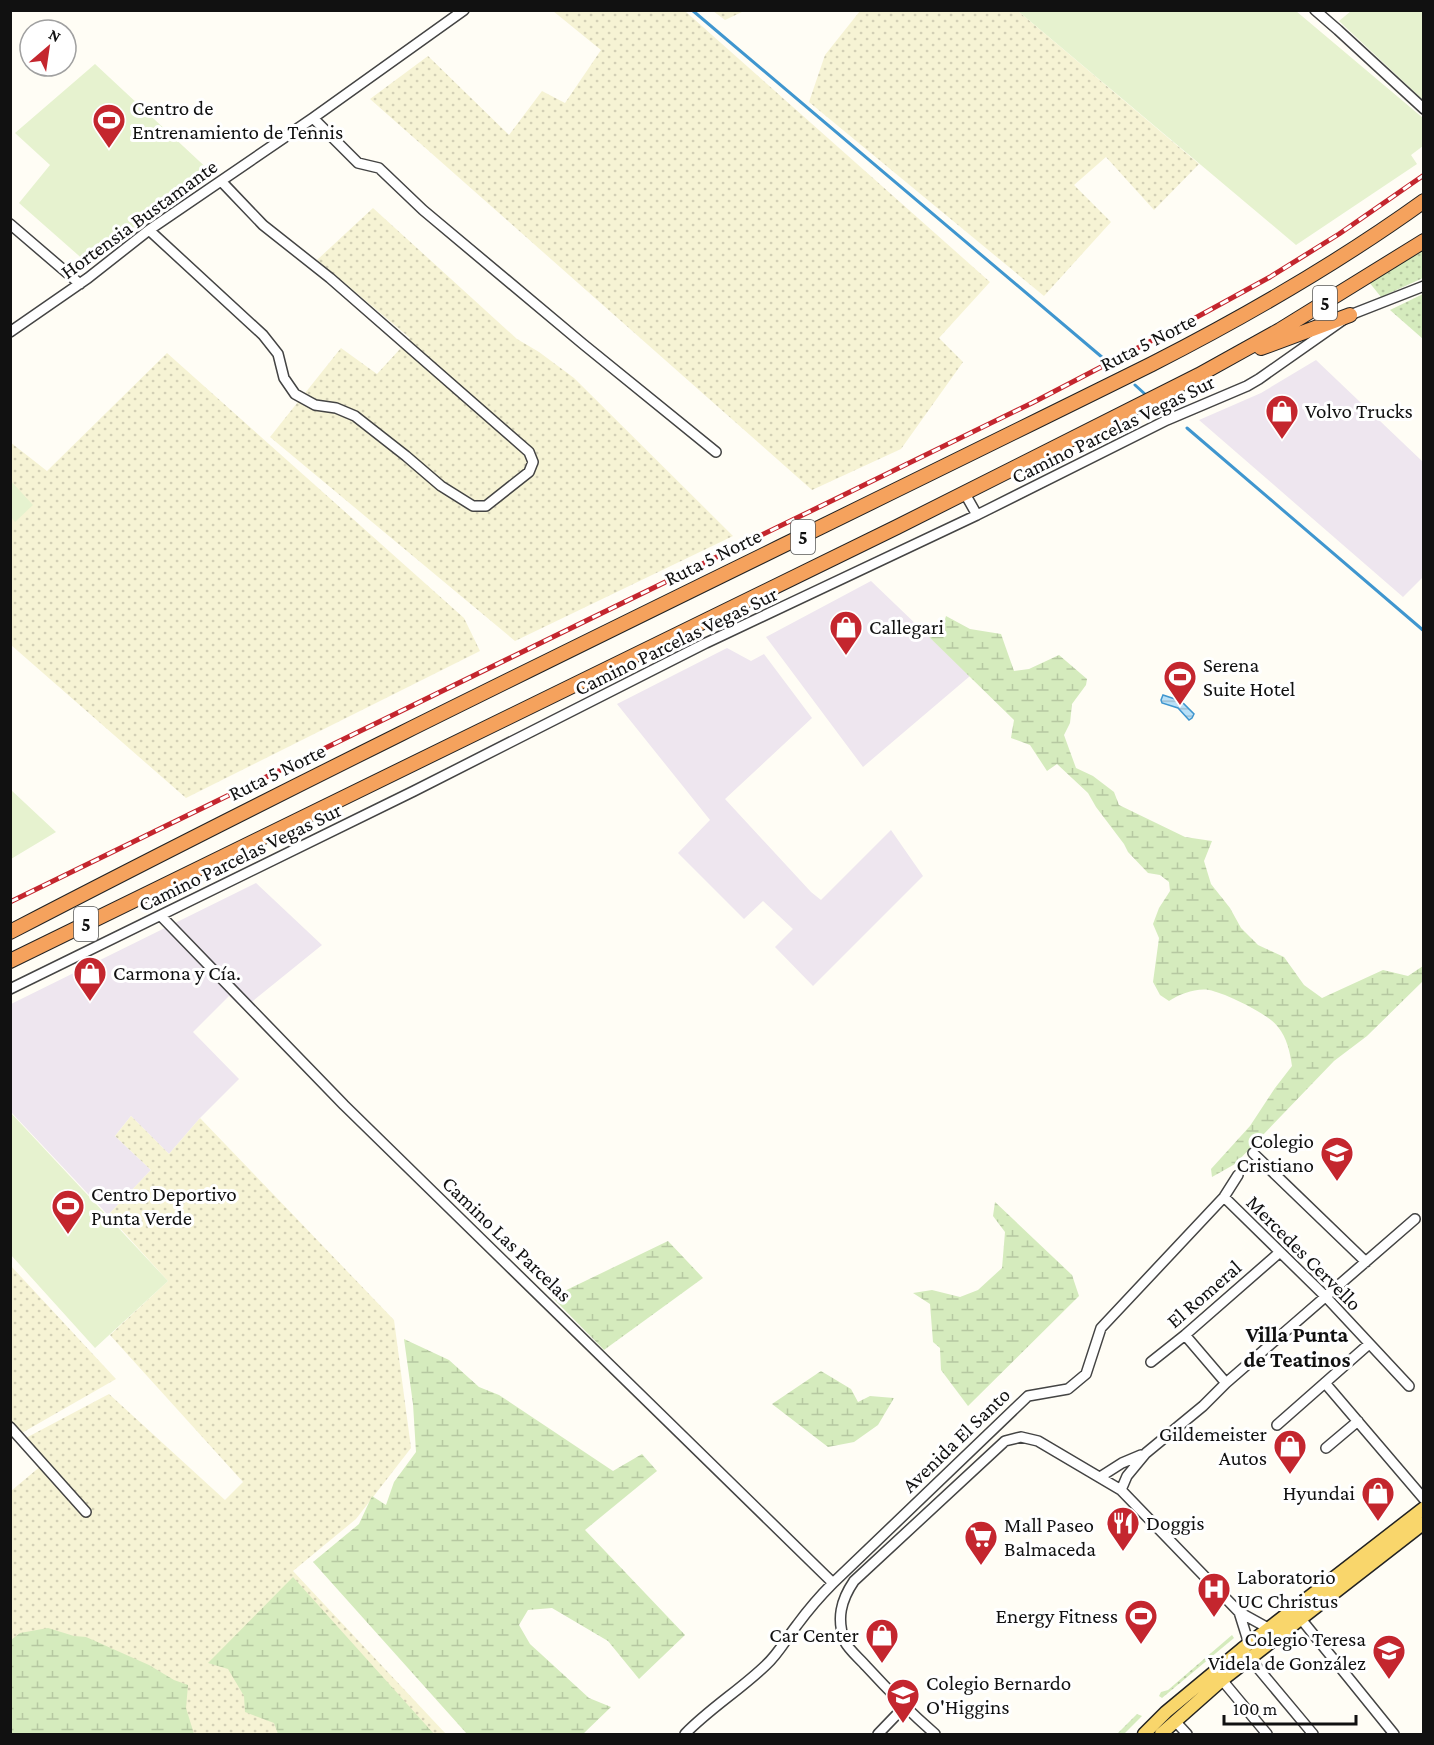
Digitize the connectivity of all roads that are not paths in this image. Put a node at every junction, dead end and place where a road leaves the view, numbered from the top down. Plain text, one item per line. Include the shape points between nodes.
1 (464, 10) edge
2 (1315, 10) edge
3 (1424, 109) edge
4 (313, 118) junction
5 (221, 181) junction
6 (1424, 201) edge
7 (10, 224) edge
8 (149, 230) junction
9 (1424, 242) edge
10 (80, 284) junction
11 (1424, 286) edge
12 (1350, 315) junction
13 (10, 332) edge
14 (1226, 361) junction
15 (716, 452) dead end
16 (964, 492) junction
17 (977, 515) junction
18 (91, 889) junction
19 (161, 916) junction
20 (10, 925) edge
21 (10, 932) edge
22 (10, 961) edge
23 (10, 989) edge
24 (1253, 1153) dead end
25 (1238, 1175) dead end
26 (1224, 1197) junction
27 (1416, 1219) dead end
28 (1280, 1252) junction
29 (1366, 1262) junction
30 (1326, 1297) junction
31 (1185, 1335) junction
32 (1369, 1344) junction
33 (1151, 1362) dead end
34 (1226, 1383) junction
35 (1325, 1383) junction
36 (1409, 1386) dead end
37 (1358, 1421) junction
38 (1277, 1425) dead end
39 (10, 1427) edge
40 (1326, 1448) dead end
41 (1146, 1453) junction
42 (1100, 1477) junction
43 (1121, 1490) junction
44 (1424, 1498) edge
45 (1424, 1508) edge
46 (86, 1512) dead end
47 (1424, 1523) edge
48 (833, 1582) junction
49 (1239, 1612) junction
50 (1301, 1619) junction
51 (1268, 1628) junction
52 (1247, 1650) junction
53 (1222, 1680) junction
54 (904, 1707) junction
55 (1175, 1721) junction
56 (685, 1734) edge
57 (878, 1734) edge
58 (935, 1734) edge
59 (1144, 1734) edge
60 (1161, 1734) edge
61 (1187, 1734) edge
62 (1267, 1734) edge
63 (1313, 1734) edge
64 (1394, 1734) edge

1 - 4 street, Hortensia Bustamante
2 - 3 street
4 - 5 street, Hortensia Bustamante
4 - 15 street via 358,162 379,168 423,210
5 - 8 street, Hortensia Bustamante
5 - 8 street via 262,225 330,278 529,452 533,462 529,472 486,506 473,506 441,486 355,416 301,398 286,382 278,354 263,335
6 - 18 highway, Ruta 5 Norte / 5 via 1254,310 1160,360
7 - 10 street
8 - 10 street, Hortensia Bustamante
9 - 14 highway, 5
10 - 13 street, Hortensia Bustamante
11 - 12 street, Camino Parcelas Vegas Sur
12 - 14 highway
12 - 17 street, Camino Parcelas Vegas Sur via 1247,386 1167,420
14 - 16 highway, 5
16 - 17 street
16 - 22 highway, 5
17 - 19 street, Camino Parcelas Vegas Sur via 706,643
18 - 20 highway
18 - 21 highway, Ruta 5 Norte / 5
19 - 23 street, Camino Parcelas Vegas Sur
19 - 48 street, Camino Las Parcelas via 345,1105
24 - 29 street
25 - 26 street, Avenida El Santo
26 - 28 street, Mercedes Cervello
26 - 48 street, Avenida El Santo via 1101,1328 1086,1374 1068,1389 1028,1396
27 - 29 street
28 - 30 street, Mercedes Cervello
28 - 31 street, El Romeral
29 - 30 street
30 - 32 street, Mercedes Cervello
30 - 34 street
31 - 33 street, El Romeral
31 - 34 street
32 - 35 street
32 - 36 street, Mercedes Cervello
34 - 41 street
35 - 37 street
35 - 38 street
37 - 40 street
37 - 44 street
39 - 46 street
41 - 42 street
41 - 43 street
42 - 43 street
42 - 54 street via 1038,1441 1021,1437 1005,1441 854,1581 841,1605 845,1644
43 - 49 street
45 - 51 main road
47 - 50 main road
48 - 56 street, Avenida El Santo via 766,1665
49 - 51 street
49 - 52 street
50 - 52 main road
50 - 64 street
51 - 52 main road
52 - 53 main road
52 - 59 main road
52 - 63 street
53 - 55 main road
53 - 62 street
54 - 57 street
54 - 58 street
55 - 60 main road
55 - 61 street

